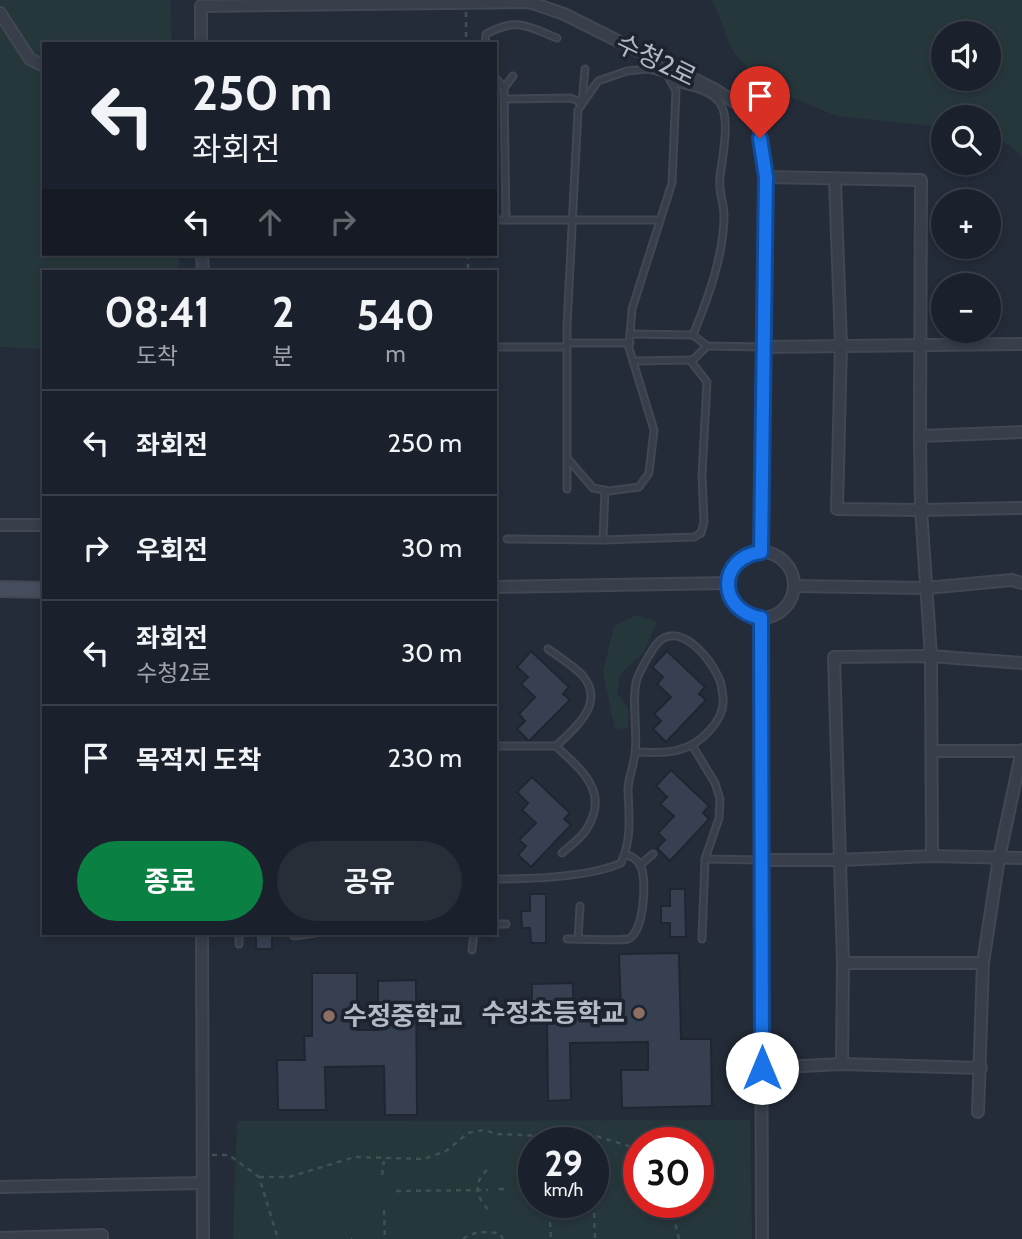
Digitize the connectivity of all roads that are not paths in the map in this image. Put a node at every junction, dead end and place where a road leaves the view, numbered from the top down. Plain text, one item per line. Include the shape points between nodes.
1 (0, 13) edge
2 (557, 38) dead end
3 (201, 42) edge
4 (485, 42) edge
5 (42, 65) edge
6 (585, 69) dead end
7 (513, 76) dead end
8 (497, 79) edge
9 (671, 82) junction
10 (504, 88) junction
11 (505, 99) junction
12 (582, 103) junction
13 (766, 177) junction
14 (835, 178) junction
15 (497, 220) edge
16 (506, 220) junction
17 (573, 220) junction
18 (660, 220) junction
19 (630, 334) junction
20 (693, 335) junction
21 (630, 343) junction
22 (567, 344) junction
23 (1022, 344) edge
24 (841, 345) junction
25 (920, 345) junction
26 (707, 346) junction
27 (497, 347) edge
28 (762, 347) junction
29 (690, 360) junction
30 (633, 361) junction
31 (1022, 432) edge
32 (920, 436) junction
33 (567, 458) junction
34 (567, 489) dead end
35 (605, 490) junction
36 (1022, 508) edge
37 (921, 510) junction
38 (0, 525) edge
39 (42, 525) edge
40 (507, 539) dead end
41 (603, 540) junction
42 (761, 552) junction
43 (728, 583) junction
44 (1022, 583) edge
45 (794, 586) junction
46 (497, 587) edge
47 (926, 588) junction
48 (0, 589) edge
49 (42, 590) edge
50 (761, 618) junction
51 (548, 649) dead end
52 (931, 656) junction
53 (1022, 663) edge
54 (497, 746) edge
55 (556, 746) junction
56 (692, 746) junction
57 (932, 751) junction
58 (1022, 751) edge
59 (636, 752) junction
60 (562, 853) dead end
61 (625, 854) junction
62 (653, 854) dead end
63 (932, 856) junction
64 (999, 858) junction
65 (1022, 858) edge
66 (705, 859) junction
67 (761, 860) junction
68 (840, 860) junction
69 (640, 865) junction
70 (497, 879) edge
71 (580, 906) dead end
72 (497, 924) edge
73 (506, 924) dead end
74 (202, 935) edge
75 (240, 935) edge
76 (294, 935) edge
77 (474, 935) edge
78 (567, 939) dead end
79 (578, 939) junction
80 (702, 940) dead end
81 (239, 944) dead end
82 (295, 945) dead end
83 (472, 950) dead end
84 (843, 963) junction
85 (983, 963) junction
86 (842, 1064) junction
87 (762, 1068) junction
88 (981, 1069) junction
89 (978, 1112) dead end
90 (203, 1184) junction
91 (0, 1187) edge
92 (0, 1238) edge
93 (102, 1239) edge
94 (203, 1239) edge
95 (762, 1239) edge

1 - 5 street via 30,59
2 - 4 lane via 520,24 502,25 486,34
3 - 13 street, 수청2로 via 201,6 529,2 564,14 714,89 757,116
6 - 12 lane
7 - 10 lane
8 - 10 lane
9 - 12 lane via 667,74 648,69 627,71 598,81
9 - 18 lane via 676,91 672,183
9 - 20 lane via 698,89 719,102 726,115 719,191 724,213 720,248
10 - 11 lane
11 - 12 lane via 571,98
11 - 16 lane
12 - 17 lane
13 - 14 street
13 - 28 street, 수청2로
14 - 24 street
14 - 25 street via 921,180
15 - 16 lane
16 - 17 lane
17 - 18 lane
17 - 22 lane
18 - 19 lane via 632,309
19 - 20 lane
19 - 21 lane
20 - 26 lane
21 - 22 lane
21 - 30 lane
22 - 27 lane
22 - 33 lane
23 - 25 street
24 - 25 street
24 - 28 street
24 - 37 street via 837,509
25 - 32 street
26 - 28 lane
26 - 29 lane
28 - 42 street, 수청2로
29 - 30 lane
29 - 41 lane via 707,382 701,533
30 - 35 lane via 654,429 649,473 639,487
31 - 32 street
32 - 37 street
33 - 34 lane
33 - 35 lane via 593,488
35 - 41 lane
36 - 37 street
37 - 47 street
38 - 39 street
40 - 41 lane
42 - 43 street via 742,557
42 - 45 street via 785,562
43 - 46 street
43 - 50 street via 729,594 741,611
44 - 47 street via 1012,580
45 - 47 street
45 - 50 street via 784,609
47 - 52 street
48 - 49 main road
50 - 67 street
51 - 55 lane via 584,677 589,689 590,702 582,722
52 - 53 street
52 - 57 street
52 - 68 street via 834,657
54 - 55 lane
55 - 60 lane via 587,776 596,800 586,830
56 - 59 lane
56 - 59 lane via 715,725 723,710 721,683 688,639 675,635 656,645 636,680
56 - 66 lane via 720,799 719,818
57 - 58 street
57 - 63 street
58 - 64 street
59 - 61 lane via 628,787 631,821
61 - 69 lane
61 - 70 lane via 621,863 609,868
62 - 69 lane
63 - 64 street
63 - 68 street
64 - 65 street
64 - 85 street
66 - 67 lane
66 - 80 lane
67 - 68 street
67 - 87 street
68 - 84 street
69 - 79 lane via 642,919 638,930 628,939
71 - 79 lane
72 - 73 lane
74 - 90 street
75 - 81 lane
76 - 82 lane
77 - 83 lane
78 - 79 lane
84 - 85 street
84 - 86 street
85 - 88 street
86 - 87 street
86 - 88 street
87 - 95 street
88 - 89 street
90 - 91 street
90 - 94 street
92 - 93 street via 102,1235

